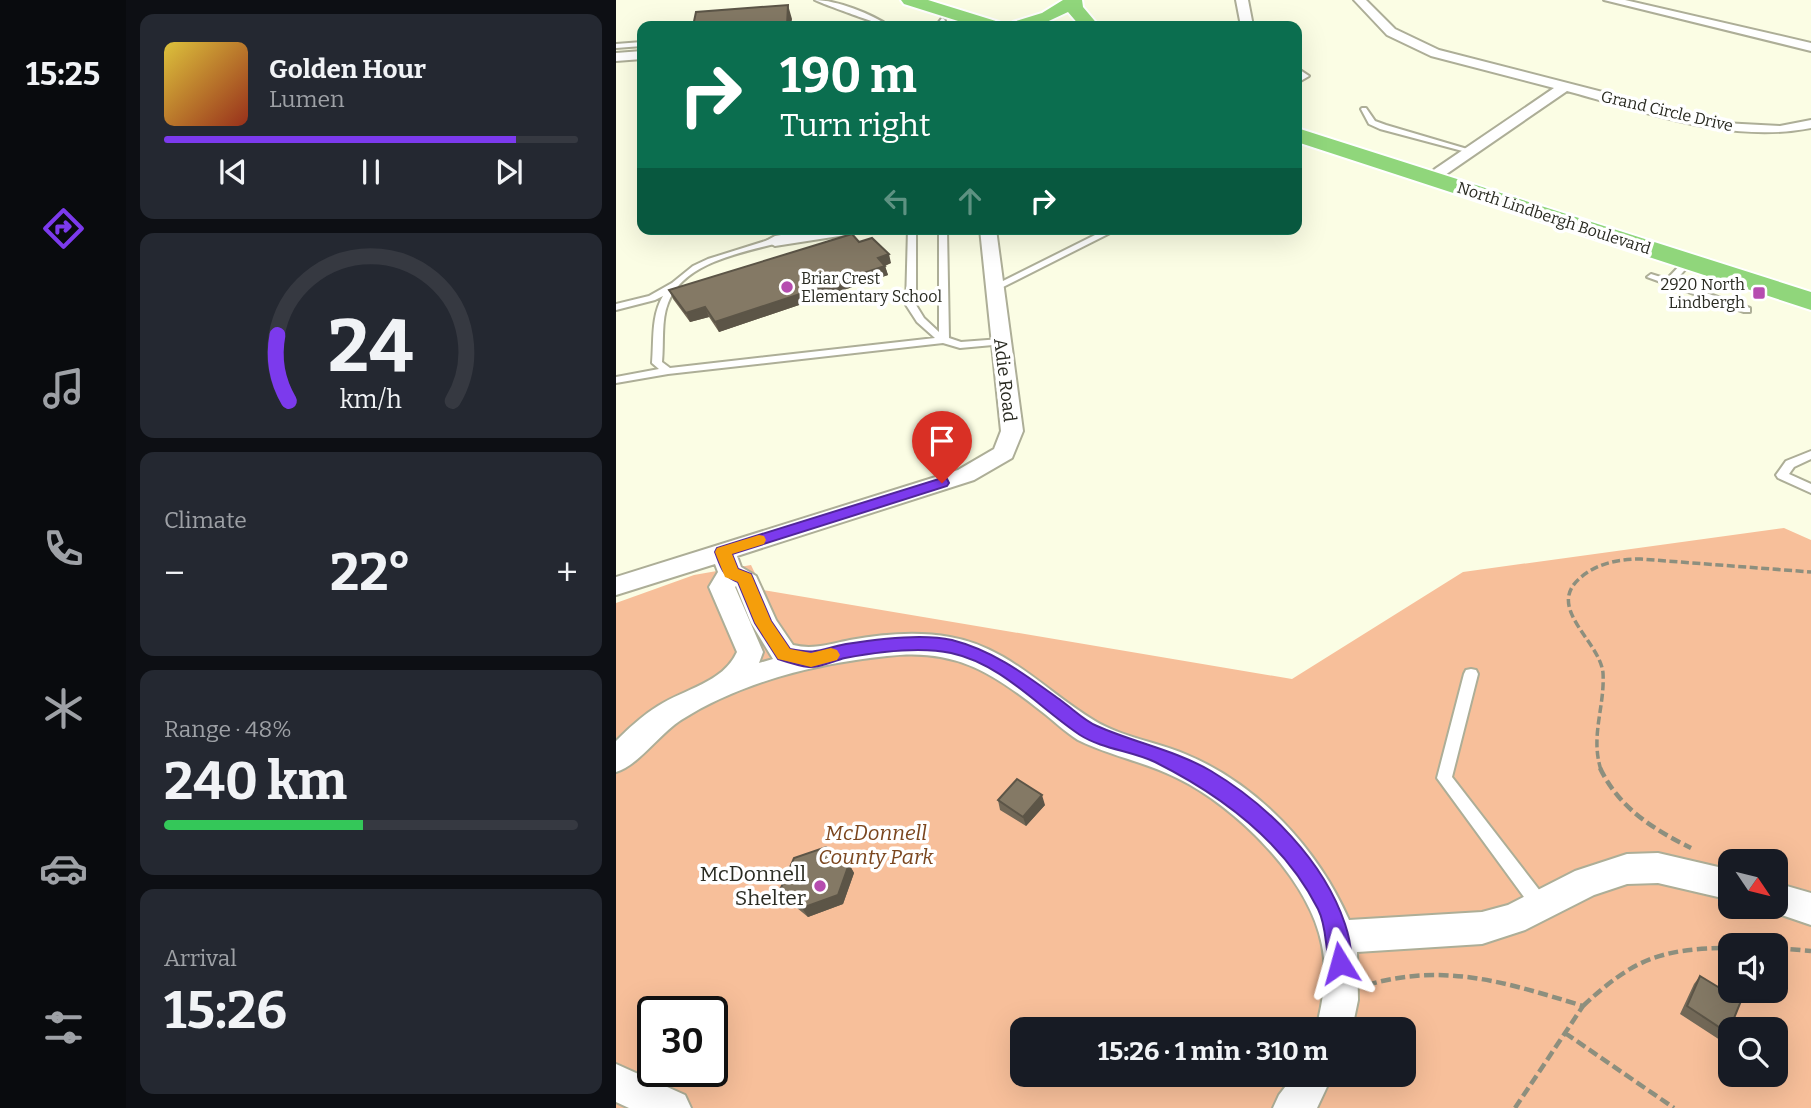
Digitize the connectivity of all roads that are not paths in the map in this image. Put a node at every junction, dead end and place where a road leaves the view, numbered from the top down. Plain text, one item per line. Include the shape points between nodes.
1 (818, 0) edge
2 (910, 0) edge
3 (1074, 0) edge
4 (1242, 0) edge
5 (1360, 0) edge
6 (1610, 0) edge
7 (891, 4) dead end
8 (877, 21) edge
9 (935, 21) edge
10 (976, 21) edge
11 (1036, 21) edge
12 (1086, 21) edge
13 (1246, 21) edge
14 (637, 44) edge
15 (616, 46) edge
16 (1811, 47) edge
17 (637, 55) edge
18 (616, 57) edge
19 (1564, 87) junction
20 (1364, 109) dead end
21 (1811, 124) edge
22 (1302, 128) edge
23 (1302, 137) edge
24 (1469, 151) junction
25 (1440, 172) junction
26 (814, 235) edge
27 (912, 235) edge
28 (943, 235) edge
29 (989, 235) edge
30 (1102, 235) edge
31 (775, 241) joint
32 (1688, 261) junction
33 (1651, 277) dead end
34 (677, 283) junction
35 (1668, 283) junction
36 (994, 288) junction
37 (1811, 291) edge
38 (1811, 301) edge
39 (616, 307) edge
40 (1747, 310) dead end
41 (944, 340) junction
42 (1001, 342) junction
43 (668, 371) junction
44 (616, 380) edge
45 (1811, 455) edge
46 (1811, 489) edge
47 (727, 562) junction
48 (616, 586) edge
49 (811, 660) junction
50 (1471, 674) dead end
51 (723, 685) junction
52 (616, 760) edge
53 (1718, 882) edge
54 (1788, 902) edge
55 (1541, 906) junction
56 (1811, 909) edge
57 (1338, 937) junction
58 (1336, 1017) edge
59 (616, 1083) edge
60 (1308, 1087) edge
61 (672, 1108) edge
62 (1292, 1108) edge

1 - 8 lane
2 - 10 highway
3 - 11 highway
3 - 12 highway via 1074,8
4 - 13 street
5 - 19 street, Grand Circle Drive via 1400,38
6 - 16 street
7 - 9 highway
14 - 15 lane
17 - 18 street
19 - 21 street, Grand Circle Drive via 1723,127 1780,130
19 - 24 street
20 - 24 lane via 1371,122 1383,127
22 - 25 highway, North Lindbergh Boulevard
23 - 32 highway, North Lindbergh Boulevard
24 - 25 street
25 - 37 highway, North Lindbergh Boulevard
26 - 31 street
27 - 41 lane via 911,305 923,324
28 - 41 lane
29 - 36 street, Adie Road
30 - 36 lane
31 - 34 lane via 701,266
32 - 35 lane
32 - 38 highway, North Lindbergh Boulevard
33 - 35 lane
34 - 39 lane via 652,298
34 - 43 lane via 663,304 657,363
35 - 40 lane
36 - 42 street, Adie Road
41 - 42 lane via 960,345
41 - 43 lane
42 - 47 street, Adie Road via 1012,431 1007,449 996,460
43 - 44 lane
45 - 46 lane via 1790,464 1782,475
47 - 48 street, Adie Road
47 - 49 street via 745,579 784,654
47 - 51 street via 722,587 750,652 744,666
49 - 51 street
49 - 57 street via 896,645 949,646 1004,668 1089,731 1156,754 1204,777 1248,809 1301,862 1328,906
50 - 55 lane via 1444,778
51 - 52 street via 662,718
53 - 55 street via 1658,868 1627,869 1586,882
54 - 56 street
55 - 57 street via 1482,928
57 - 58 street via 1342,988
59 - 61 street
60 - 62 street

